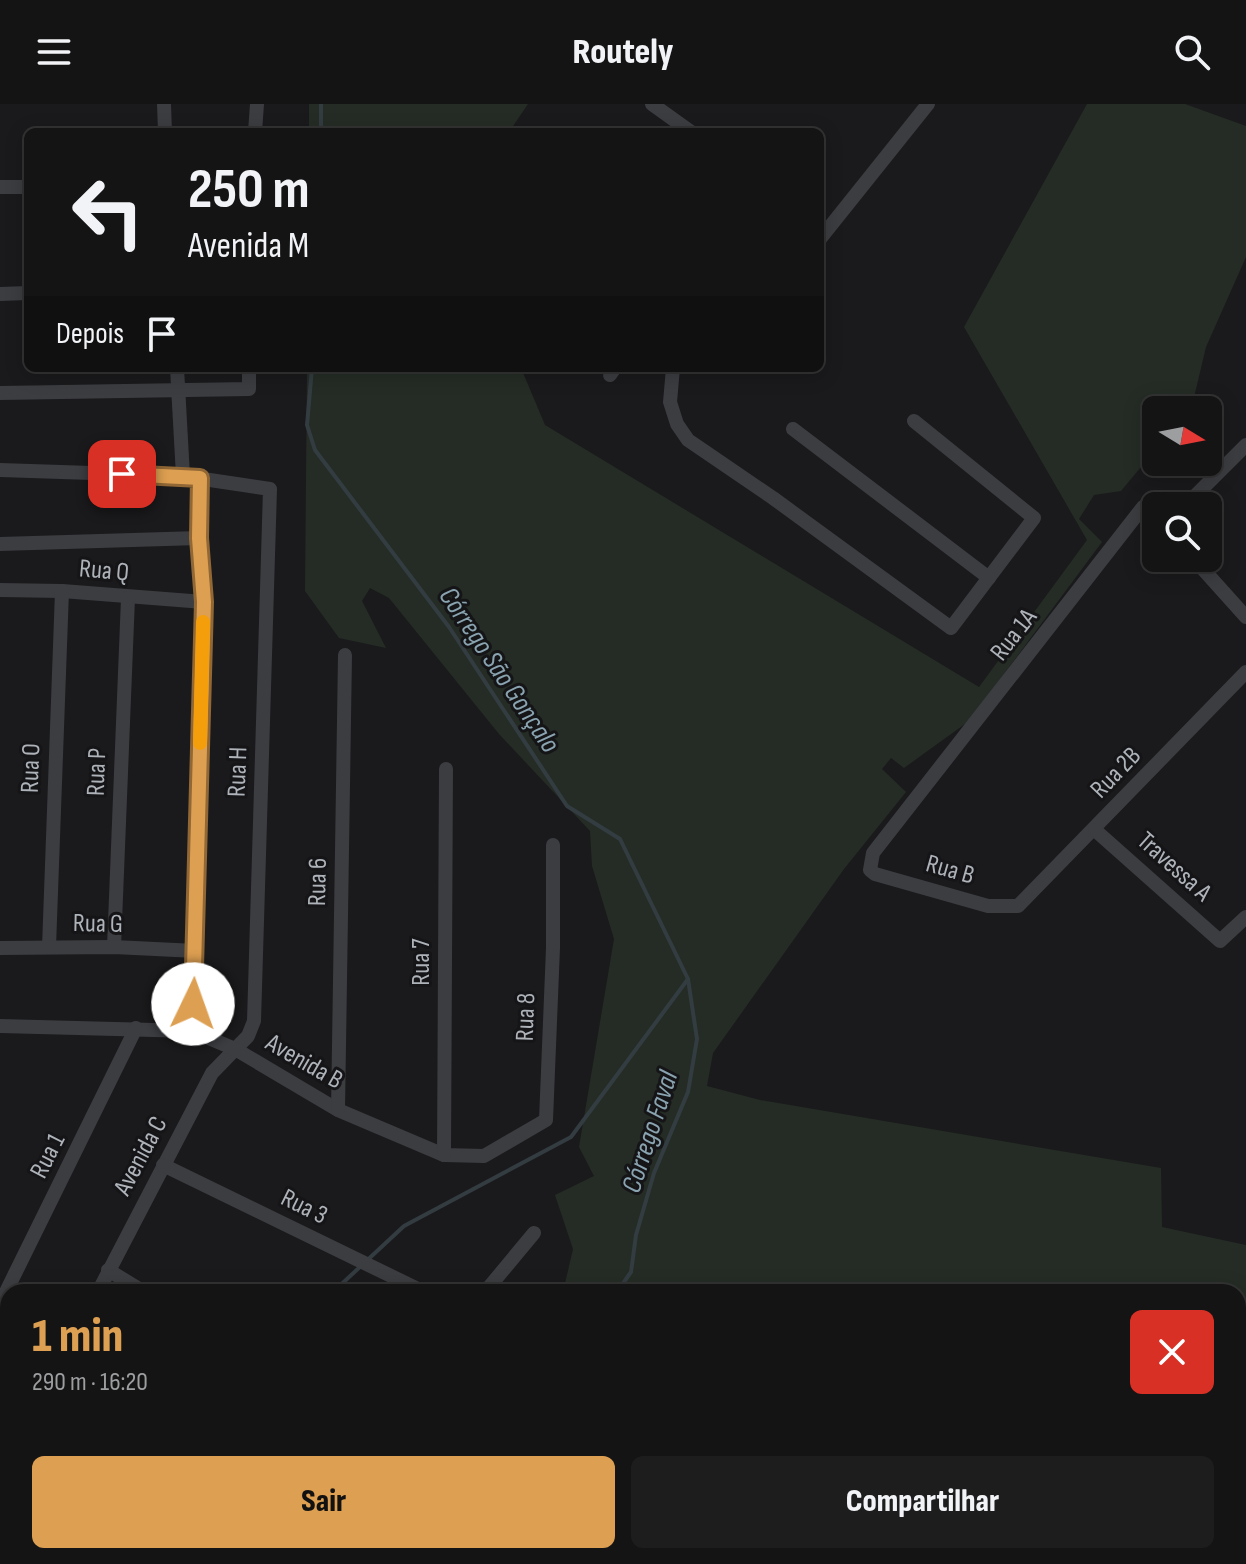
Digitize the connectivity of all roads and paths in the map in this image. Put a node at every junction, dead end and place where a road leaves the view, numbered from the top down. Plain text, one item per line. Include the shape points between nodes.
1 (164, 104) edge
2 (257, 104) edge
3 (652, 104) edge
4 (928, 104) edge
5 (165, 128) edge
6 (255, 128) edge
7 (685, 128) edge
8 (0, 187) edge
9 (24, 187) edge
10 (824, 229) edge
11 (24, 293) edge
12 (0, 294) edge
13 (177, 372) edge
14 (249, 372) edge
15 (673, 372) edge
16 (178, 390) junction
17 (0, 393) edge
18 (914, 421) dead end
19 (793, 429) dead end
20 (1246, 445) edge
21 (0, 470) edge
22 (183, 476) junction
23 (200, 478) junction
24 (1199, 492) edge
25 (1142, 508) edge
26 (199, 538) junction
27 (0, 544) edge
28 (1206, 572) edge
29 (989, 578) junction
30 (0, 590) edge
31 (62, 591) junction
32 (128, 598) junction
33 (204, 602) junction
34 (1246, 617) edge
35 (345, 655) dead end
36 (1246, 672) edge
37 (446, 769) dead end
38 (1095, 830) junction
39 (553, 845) dead end
40 (870, 870) joint
41 (1018, 906) joint
42 (1246, 917) edge
43 (49, 947) junction
44 (114, 947) junction
45 (0, 948) edge
46 (196, 951) junction
47 (1, 1027) edge
48 (136, 1028) junction
49 (192, 1031) junction
50 (235, 1049) junction
51 (338, 1110) junction
52 (444, 1155) junction
53 (484, 1156) joint
54 (163, 1165) junction
55 (534, 1233) dead end
56 (108, 1270) junction
57 (10, 1284) edge
58 (102, 1284) edge
59 (131, 1284) edge
60 (408, 1284) edge
61 (492, 1284) edge

1 - 5 street
2 - 6 street
3 - 7 street
4 - 10 street
8 - 9 street
11 - 12 street
13 - 16 street
14 - 16 street via 249,389
15 - 29 street via 670,402 688,440 951,628
16 - 17 street
16 - 22 street
18 - 29 street via 1034,518
19 - 29 street
20 - 24 street
21 - 22 street
22 - 23 street
23 - 26 street
23 - 50 street, Rua H via 270,489 254,1021
25 - 40 street, Rua 1A via 873,853
26 - 27 street
26 - 33 street
28 - 34 street
30 - 31 street, Rua Q
31 - 32 street, Rua Q
31 - 43 street, Rua O
32 - 33 street, Rua Q
32 - 44 street, Rua P
33 - 46 street
35 - 51 street, Rua 6
36 - 38 street, Rua 2B
37 - 52 street, Rua 7
38 - 41 street, Rua 2B
38 - 42 street, Travessa A via 1220,941
39 - 53 street, Rua 8 via 546,1120
40 - 41 street, Rua B via 988,906
43 - 44 street, Rua G
43 - 45 street, Rua G
44 - 46 street, Rua G
46 - 49 street
47 - 48 street, Avenida B
48 - 49 street, Avenida B
48 - 57 street, Rua 1
49 - 50 street, Avenida B
50 - 51 street, Avenida B
50 - 54 street, Avenida C via 212,1073
51 - 52 street, Avenida B
52 - 53 street, Avenida B
54 - 56 street, Avenida C
54 - 60 street, Rua 3
55 - 61 street
56 - 58 street, Avenida C
56 - 59 street

